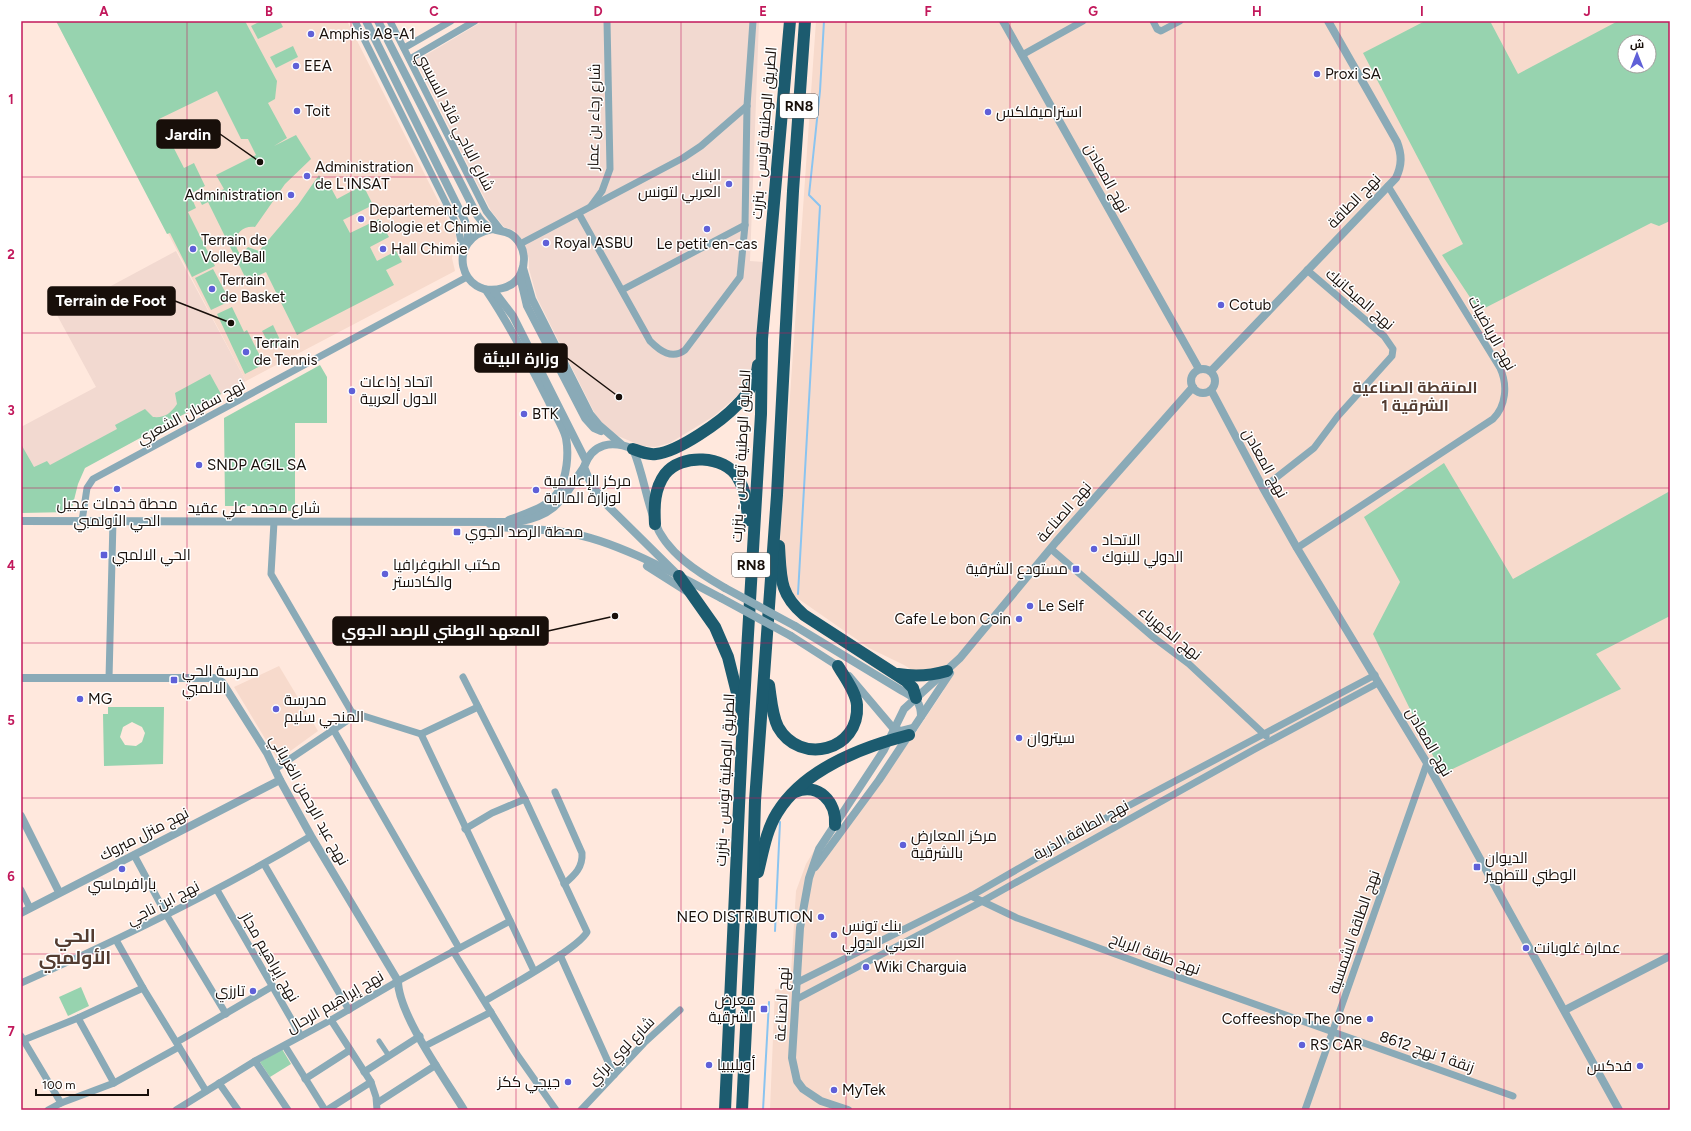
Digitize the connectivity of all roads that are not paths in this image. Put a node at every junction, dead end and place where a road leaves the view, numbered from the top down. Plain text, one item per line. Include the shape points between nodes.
1 (355, 21) edge
2 (366, 21) edge
3 (378, 21) edge
4 (390, 21) edge
5 (451, 21) edge
6 (475, 21) edge
7 (607, 21) edge
8 (753, 21) edge
9 (790, 21) edge
10 (805, 21) edge
11 (1003, 21) edge
12 (1083, 21) edge
13 (1153, 21) edge
14 (1180, 21) edge
15 (1328, 21) edge
16 (404, 48) junction
17 (1022, 55) junction
18 (410, 59) junction
19 (746, 106) junction
20 (1388, 186) junction
21 (590, 208) junction
22 (579, 214) junction
23 (745, 225) junction
24 (492, 228) junction
25 (501, 230) junction
26 (467, 242) junction
27 (520, 244) junction
28 (463, 251) junction
29 (523, 268) junction
30 (1307, 270) junction
31 (520, 276) junction
32 (467, 277) junction
33 (622, 290) junction
34 (490, 291) junction
35 (762, 339) junction
36 (1199, 369) junction
37 (1211, 372) junction
38 (1193, 387) junction
39 (1211, 390) junction
40 (607, 433) junction
41 (621, 444) junction
42 (633, 449) junction
43 (585, 464) junction
44 (1263, 488) junction
45 (777, 495) junction
46 (21, 521) edge
47 (82, 521) junction
48 (504, 521) junction
49 (113, 522) junction
50 (274, 522) junction
51 (487, 523) junction
52 (655, 524) junction
53 (752, 540) junction
54 (1297, 548) junction
55 (1051, 549) junction
56 (623, 551) junction
57 (679, 576) junction
58 (694, 596) junction
59 (766, 658) junction
60 (960, 658) junction
61 (838, 666) junction
62 (947, 671) junction
63 (891, 673) junction
64 (1374, 675) junction
65 (463, 677) dead end
66 (21, 678) edge
67 (109, 678) junction
68 (1378, 683) junction
69 (916, 698) junction
70 (478, 707) junction
71 (351, 712) junction
72 (921, 716) junction
73 (743, 719) junction
74 (333, 729) junction
75 (911, 732) junction
76 (1264, 733) junction
77 (421, 734) junction
78 (891, 734) junction
79 (1270, 740) junction
80 (1427, 763) junction
81 (275, 769) junction
82 (280, 780) junction
83 (555, 792) dead end
84 (792, 794) junction
85 (524, 799) junction
86 (21, 816) edge
87 (835, 825) junction
88 (465, 829) junction
89 (311, 836) junction
90 (134, 855) junction
91 (264, 864) junction
92 (813, 870) junction
93 (564, 884) junction
94 (21, 890) edge
95 (217, 890) junction
96 (59, 892) junction
97 (971, 896) junction
98 (981, 902) junction
99 (752, 905) junction
100 (30, 908) junction
101 (21, 913) edge
102 (168, 916) junction
103 (510, 921) junction
104 (116, 940) junction
105 (456, 950) junction
106 (560, 955) junction
107 (1670, 956) edge
108 (534, 971) junction
109 (398, 981) junction
110 (798, 982) junction
111 (21, 983) edge
112 (273, 986) junction
113 (143, 988) junction
114 (797, 999) junction
115 (485, 1001) junction
116 (349, 1010) junction
117 (680, 1010) dead end
118 (1565, 1010) junction
119 (490, 1012) junction
120 (226, 1014) junction
121 (78, 1018) junction
122 (331, 1020) junction
123 (1333, 1033) junction
124 (301, 1036) junction
125 (420, 1036) junction
126 (22, 1039) edge
127 (379, 1041) dead end
128 (178, 1045) junction
129 (285, 1046) junction
130 (424, 1046) junction
131 (350, 1050) junction
132 (389, 1056) junction
133 (255, 1061) junction
134 (436, 1065) junction
135 (364, 1072) junction
136 (614, 1075) junction
137 (305, 1079) junction
138 (371, 1082) junction
139 (114, 1083) junction
140 (219, 1083) junction
141 (206, 1091) junction
142 (1513, 1096) dead end
143 (60, 1102) junction
144 (377, 1106) edge
145 (48, 1110) edge
146 (176, 1110) edge
147 (238, 1110) edge
148 (288, 1110) edge
149 (326, 1110) edge
150 (464, 1110) edge
151 (555, 1110) edge
152 (581, 1110) edge
153 (725, 1110) edge
154 (742, 1110) edge
155 (848, 1110) edge
156 (1305, 1110) edge
157 (1619, 1110) edge

1 - 28 street via 458,227
2 - 26 street via 465,221
3 - 24 street via 477,215 482,222
4 - 16 street, شارع الباجي قائد السبسي
5 - 16 street
6 - 18 street
7 - 21 street, شارع رجاء بن عمار via 610,170 602,191
8 - 19 street
9 - 35 highway, الطريق الوطنية تونس - بنزرت / RN8
10 - 45 highway, الطريق الوطنية تونس - بنزرت / RN8 via 793,184
11 - 17 street, نهج المعادن
12 - 17 street
13 - 14 street via 1161,31
15 - 20 street, نهج الطاقة via 1397,142 1401,153 1400,170
16 - 18 street, شارع الباجي قائد السبسي
17 - 36 street, نهج المعادن
18 - 25 street, شارع الباجي قائد السبسي via 486,211
19 - 21 street via 683,158
19 - 23 street
20 - 30 street, نهج الطاقة
20 - 54 street, نهج الرياضيات via 1500,368 1504,377 1500,412
21 - 22 street
22 - 27 street
22 - 33 street
23 - 33 street
23 - 33 street via 738,281 680,354 666,354 650,341
24 - 25 street
24 - 26 street via 478,233
25 - 27 street via 512,235
26 - 28 street
27 - 29 street via 524,256
28 - 32 street via 462,264
29 - 31 street
29 - 40 street via 532,299 590,414
30 - 37 street, نهج الطاقة
30 - 44 street, نهج الميكانيك via 1384,336 1392,349 1392,356 1338,416 1314,448
31 - 34 street via 509,287
31 - 40 street via 526,306 585,418 594,428
32 - 34 street via 475,285
32 - 47 street, نهج سفيان الشعري via 93,479 87,488
34 - 43 street via 513,316
34 - 48 street via 542,389 564,433 567,445 565,473 558,492 534,511
35 - 42 highway via 758,371 744,397 723,418 672,450 653,454
35 - 53 highway, الطريق الوطنية تونس - بنزرت / RN8 via 761,414
36 - 37 street via 1208,369
36 - 38 street via 1193,374
37 - 39 street via 1216,381
38 - 39 street via 1200,392
38 - 55 street, نهج الصناعة
39 - 44 street, نهج المعادن
40 - 41 street
41 - 42 street
41 - 43 street via 600,447
42 - 52 street
43 - 48 street via 554,508 536,519
43 - 57 street via 591,484 607,505
44 - 54 street, نهج المعادن
45 - 59 highway, الطريق الوطنية تونس - بنزرت / RN8
45 - 63 highway via 781,577 786,596 804,615
46 - 47 street, شارع محمد علي عقيد
47 - 49 street, شارع محمد علي عقيد
48 - 51 street
49 - 50 street, شارع محمد علي عقيد
49 - 67 street
50 - 51 street, شارع محمد علي عقيد
50 - 71 street via 271,574
51 - 56 street via 499,527 569,533
52 - 53 highway via 656,495 665,474 687,461 710,460 727,468 737,477 744,490
52 - 69 street, bridge via 688,565
53 - 73 highway, الطريق الوطنية تونس - بنزرت / RN8
54 - 64 street, نهج المعادن
55 - 60 street, نهج الصناعة
55 - 76 street, نهج الكهرباء via 1153,637 1189,664
56 - 57 street
56 - 58 street
57 - 58 highway
57 - 61 street, bridge via 791,636
58 - 73 highway via 715,628 728,657
59 - 61 highway via 777,726 791,742 804,749 815,750 834,746 849,732 856,715 857,704
59 - 99 highway, الطريق الوطنية تونس - بنزرت / RN8 via 755,801
60 - 62 street, نهج الصناعة
60 - 72 street, نهج الصناعة
61 - 78 street via 859,687
62 - 63 highway via 912,677
62 - 69 street, نهج الصناعة
63 - 69 highway via 910,684
64 - 68 street, نهج المعادن
64 - 76 street, نهج الطاقة الذرية
65 - 70 street
66 - 67 street, نهج عبد الرحمن الغرياني
67 - 81 street, نهج عبد الرحمن الغرياني via 214,678 222,682
68 - 79 street, نهج الطاقة الذرية
68 - 80 street, نهج المعادن
69 - 72 street
69 - 78 street, نهج الصناعة via 904,709
70 - 77 street
70 - 85 street
71 - 74 street via 354,716
71 - 77 street
72 - 75 street, نهج الصناعة
73 - 153 highway, الطريق الوطنية تونس - بنزرت / RN8
74 - 81 street
74 - 105 street
75 - 78 highway
75 - 92 street, نهج الصناعة
76 - 79 street, نهج الكهرباء
76 - 97 street, نهج الطاقة الذرية via 1113,814
77 - 88 street
78 - 84 highway via 828,766
78 - 87 street, نهج الصناعة via 870,772
79 - 98 street, نهج الطاقة الذرية
80 - 118 street, نهج المعادن
80 - 123 street, نهج الطاقة الشمسية
81 - 82 street, نهج عبد الرحمن الغرياني
82 - 89 street, نهج عبد الرحمن الغرياني
82 - 90 street, نهج منزل مبروك
83 - 93 street via 582,853 580,868
84 - 87 highway via 808,789 824,795 834,809
84 - 99 highway via 772,823 765,843
85 - 88 street via 492,813
85 - 93 street
86 - 96 street
87 - 92 street, نهج الصناعة via 819,849
88 - 103 street
89 - 91 street, نهج ابن ناجي
89 - 109 street, نهج عبد الرحمن الغرياني
90 - 96 street, نهج منزل مبروك
90 - 102 street
91 - 95 street, نهج ابن ناجي
91 - 116 street
92 - 110 street, نهج الصناعة via 805,896 800,928
93 - 106 street via 587,932 584,938
94 - 100 street
95 - 102 street, نهج ابن ناجي
95 - 112 street, نهج إبراهيم مجاز
96 - 100 street, نهج منزل مبروك
97 - 98 street, نهج طاقة الرياح
97 - 110 street, نهج الطاقة الذرية
98 - 114 street, نهج الطاقة الذرية
98 - 123 street, نهج طاقة الرياح via 1017,918
99 - 154 highway, الطريق الوطنية تونس - بنزرت / RN8
100 - 101 street, نهج منزل مبروك
102 - 104 street, نهج ابن ناجي
102 - 120 street
103 - 105 street, نهج إبراهيم الرحال
103 - 108 street
104 - 111 street, نهج ابن ناجي
104 - 113 street
105 - 109 street, نهج إبراهيم الرحال
105 - 115 street
106 - 108 street
106 - 136 street
107 - 118 street
108 - 115 street
109 - 116 street, نهج إبراهيم الرحال
109 - 125 street, نهج عبد الرحمن الغرياني via 404,1011
110 - 114 street, نهج الصناعة
112 - 120 street
112 - 124 street, نهج إبراهيم مجاز
113 - 121 street
113 - 128 street
114 - 155 street, نهج الصناعة via 792,1058 797,1081 811,1096
115 - 119 street
116 - 122 street, نهج إبراهيم الرحال
117 - 136 street, شارع لوي براي
118 - 157 street, نهج المعادن
119 - 130 street
119 - 151 street
120 - 128 street
121 - 126 street
121 - 139 street
122 - 124 street, نهج إبراهيم الرحال
122 - 131 street
123 - 142 street, زنقة 1 نهج 8612
123 - 156 street, نهج الطاقة الشمسية
124 - 129 street, نهج إبراهيم الرحال
125 - 130 street, نهج عبد الرحمن الغرياني
125 - 132 street
126 - 143 street
127 - 132 street
128 - 139 street
128 - 141 street
129 - 133 street, نهج إبراهيم الرحال
129 - 137 street
130 - 134 street, نهج عبد الرحمن الغرياني
131 - 135 street
131 - 137 street
132 - 135 street
133 - 140 street, نهج إبراهيم الرحال
133 - 148 street
134 - 144 street
134 - 150 street, نهج عبد الرحمن الغرياني
135 - 138 street
136 - 152 street, شارع لوي براي
137 - 149 street
138 - 144 street
138 - 149 street
139 - 143 street
140 - 141 street, نهج إبراهيم الرحال
140 - 147 street
141 - 146 street, نهج إبراهيم الرحال
143 - 145 street

